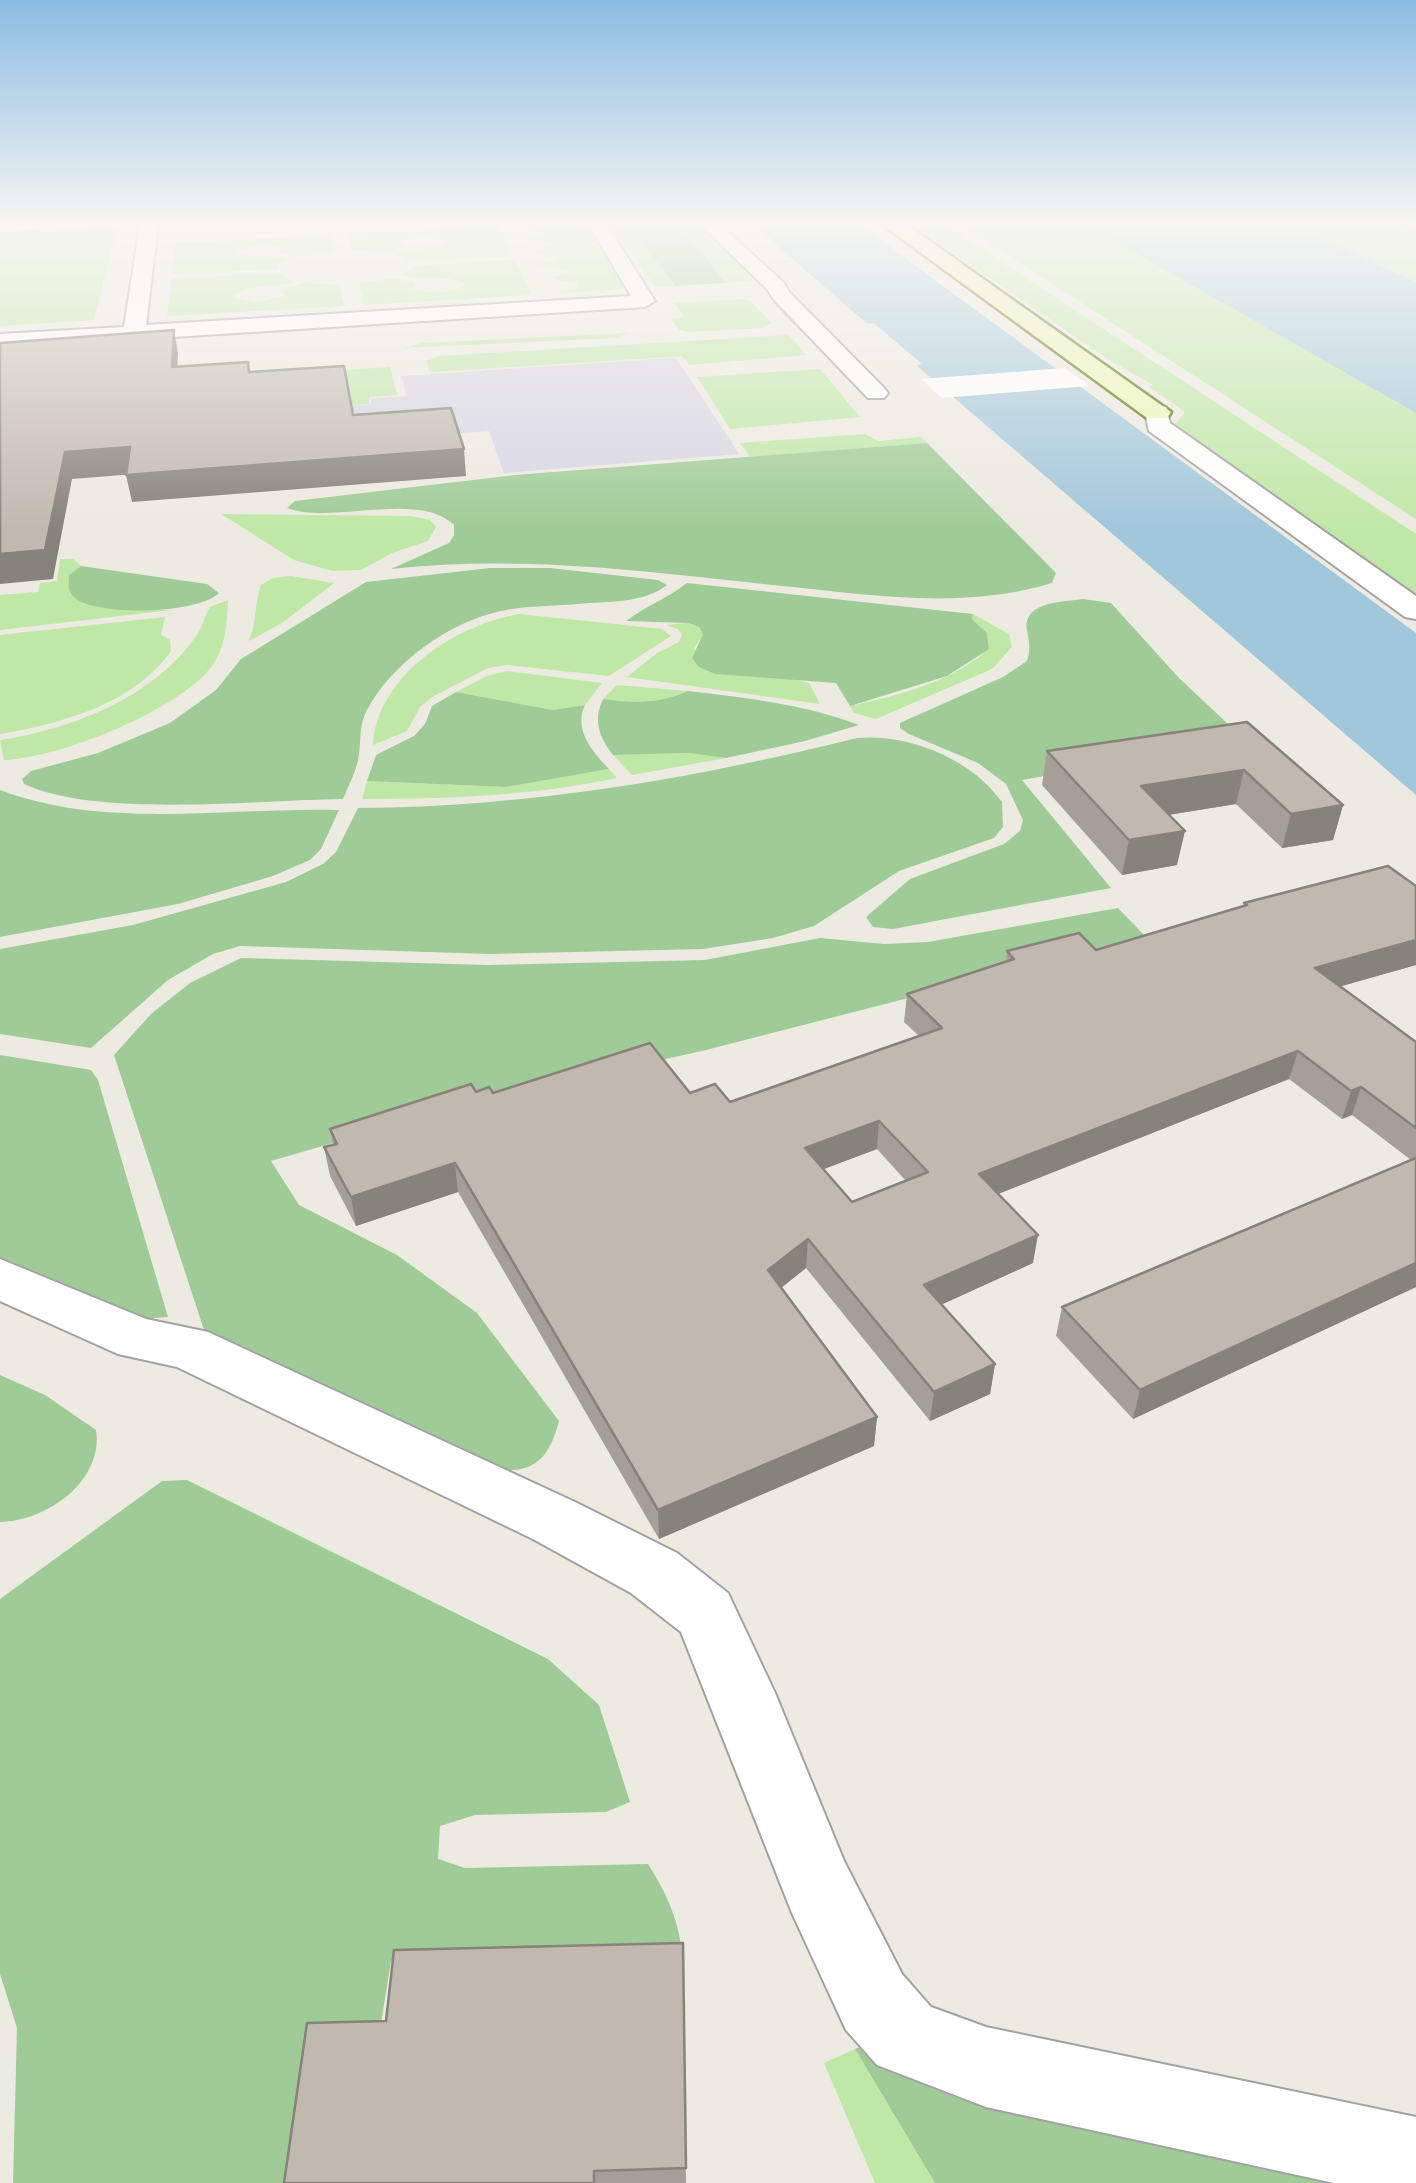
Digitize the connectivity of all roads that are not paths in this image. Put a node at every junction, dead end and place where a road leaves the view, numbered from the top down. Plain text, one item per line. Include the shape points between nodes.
1 (135, 327) edge
2 (232, 327) edge
3 (811, 327) edge
4 (1037, 327) edge
5 (134, 333) junction
6 (0, 341) edge
7 (876, 393) dead end
8 (1157, 412) joint
9 (1416, 610) edge
10 (0, 1279) edge
11 (1416, 2159) edge

1 - 5 street
2 - 5 street
3 - 7 street
4 - 8 street
5 - 6 street
8 - 9 street via 1158,426
10 - 11 street via 138,1340 188,1347 555,1521 654,1573 705,1613 818,1887 874,2002 905,2037 986,2067

